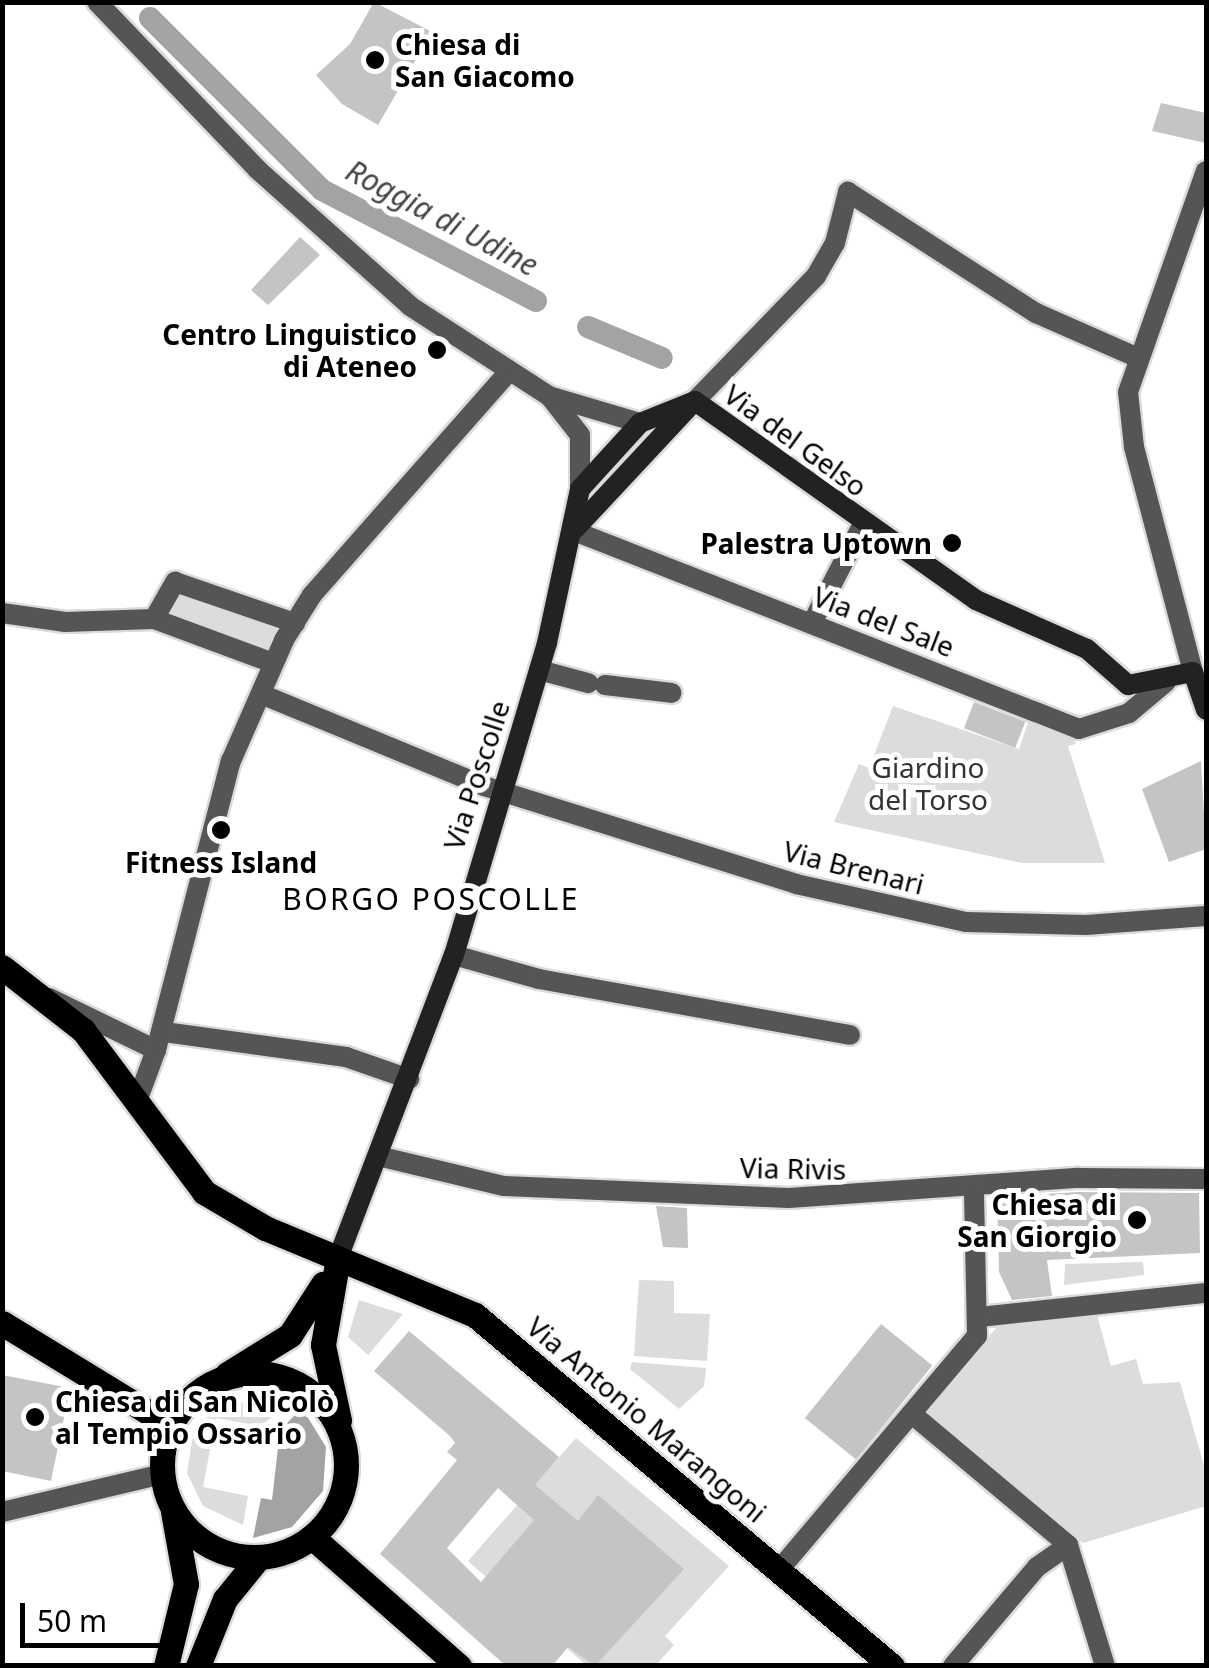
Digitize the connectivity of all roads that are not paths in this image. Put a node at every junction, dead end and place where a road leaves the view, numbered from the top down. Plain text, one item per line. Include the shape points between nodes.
1 (97, 2) edge
2 (1206, 171) edge
3 (1136, 357) junction
4 (507, 374) junction
5 (550, 396) junction
6 (695, 401) junction
7 (640, 423) junction
8 (580, 489) junction
9 (864, 522) junction
10 (574, 530) junction
11 (2, 613) edge
12 (154, 619) junction
13 (295, 623) junction
14 (812, 624) junction
15 (273, 663) junction
16 (539, 670) junction
17 (1193, 672) junction
18 (1166, 682) junction
19 (261, 694) junction
20 (672, 694) dead end
21 (1206, 710) edge
22 (501, 787) junction
23 (1206, 916) edge
24 (454, 956) junction
25 (2, 967) edge
26 (46, 997) junction
27 (850, 1035) dead end
28 (160, 1041) junction
29 (410, 1078) junction
30 (136, 1104) junction
31 (382, 1157) junction
32 (1206, 1179) edge
33 (974, 1190) junction
34 (338, 1258) junction
35 (1206, 1292) edge
36 (980, 1317) junction
37 (2, 1323) edge
38 (211, 1384) junction
39 (912, 1414) junction
40 (169, 1425) junction
41 (345, 1446) junction
42 (166, 1486) junction
43 (2, 1512) edge
44 (312, 1537) junction
45 (1068, 1545) junction
46 (258, 1557) junction
47 (779, 1570) junction
48 (169, 1655) edge
49 (154, 1666) edge
50 (198, 1666) edge
51 (459, 1666) edge
52 (892, 1666) edge
53 (953, 1666) edge
54 (1105, 1666) edge

1 - 4 street via 256,169 380,281
2 - 3 street
3 - 6 street via 1024,306 848,192 835,243 816,276
3 - 17 street via 1128,392 1134,447
4 - 5 street
4 - 13 street
5 - 7 street
5 - 8 street via 580,435
6 - 7 street
6 - 9 street, Via del Gelso
6 - 10 street
7 - 8 street
8 - 10 street, Via Poscolle
9 - 14 street, Via del Gelso
9 - 18 street, Via del Gelso via 976,600 1087,650 1128,685
10 - 14 street, Via del Sale
10 - 16 street, Via Poscolle
11 - 12 street via 65,622
12 - 13 street via 175,582
12 - 15 street
13 - 15 street
14 - 18 street, Via del Sale via 1079,730 1129,714
15 - 19 street
16 - 20 street
16 - 22 street, Via Poscolle
17 - 18 street, Via del Gelso
17 - 21 street
19 - 22 street, Via Brenari
19 - 28 street via 205,848
22 - 23 street, Via Brenari via 796,884 966,922 1086,925
22 - 24 street, Via Poscolle
24 - 27 street
24 - 29 street, Via Poscolle
25 - 26 main road, Via Antonio Marangoni
26 - 28 street
26 - 30 main road, Via Antonio Marangoni via 84,1030
28 - 29 street via 346,1056
28 - 30 street
29 - 31 street, Via Poscolle
30 - 34 main road, Via Antonio Marangoni via 204,1192
31 - 33 street, Via Rivis via 504,1186 789,1198
31 - 34 street, Via Poscolle
32 - 33 street, Via Rivis via 1078,1178
33 - 36 street
34 - 38 main road via 290,1336
34 - 41 main road via 324,1345
34 - 47 main road, Via Antonio Marangoni via 475,1315
35 - 36 street
36 - 39 street via 977,1336
37 - 40 main road
38 - 40 main road
38 - 41 main road via 247,1374 289,1380 328,1410
39 - 45 street
39 - 47 street
40 - 42 main road
41 - 44 main road via 342,1494
42 - 43 street
42 - 46 main road via 202,1541
42 - 48 main road via 186,1584
44 - 46 main road
44 - 51 main road
45 - 53 street via 1037,1568
45 - 54 street
46 - 50 main road via 226,1599
47 - 52 main road, Via Antonio Marangoni
48 - 49 street

